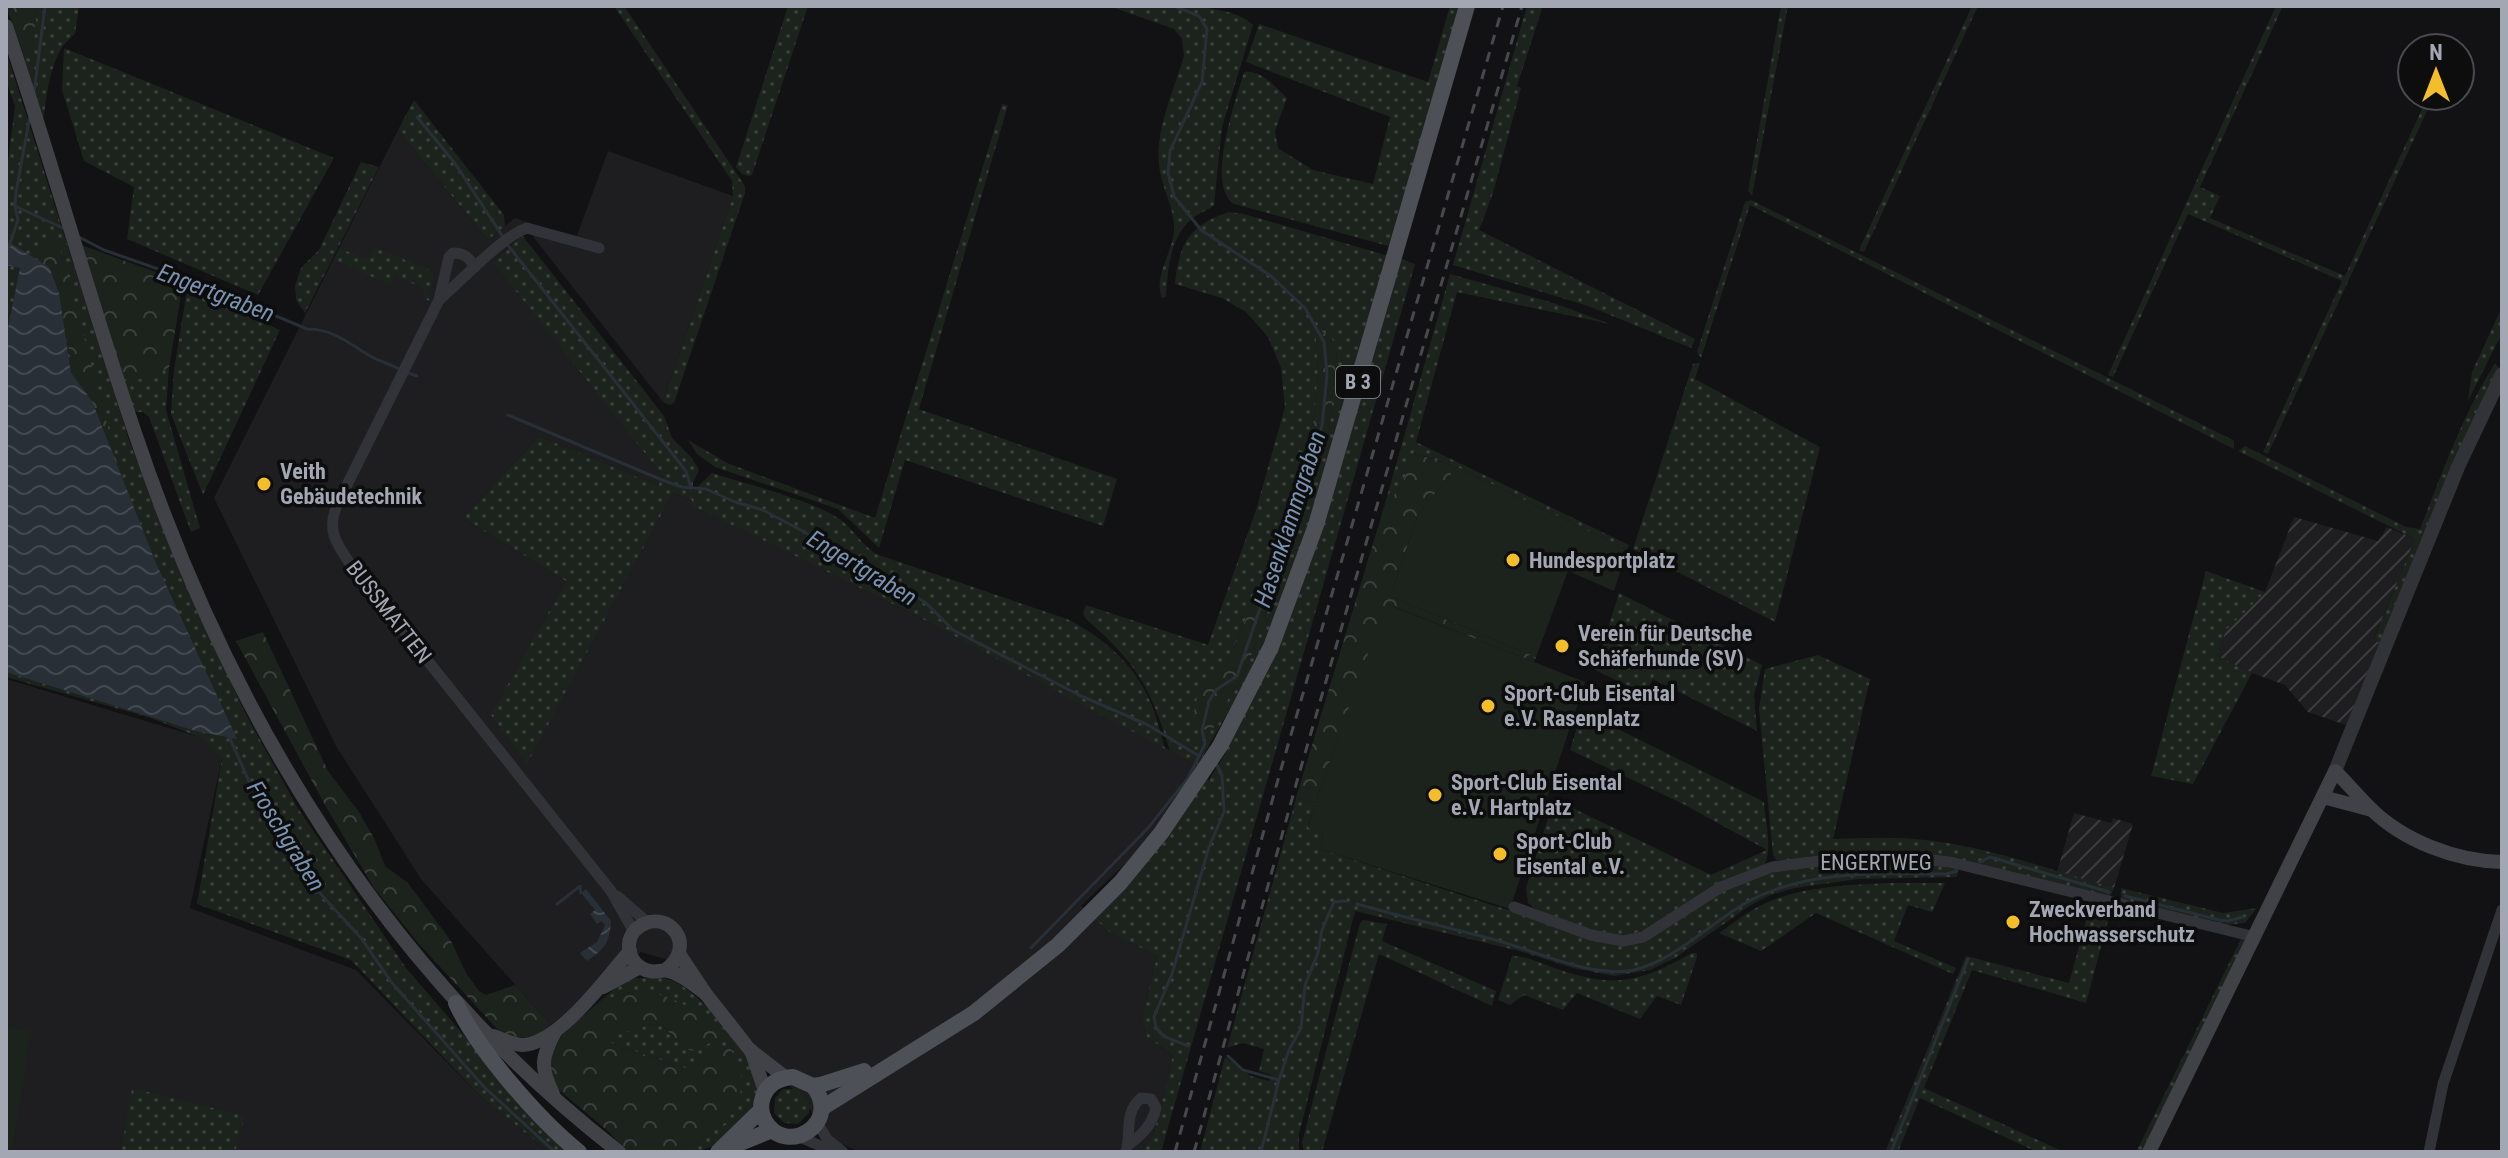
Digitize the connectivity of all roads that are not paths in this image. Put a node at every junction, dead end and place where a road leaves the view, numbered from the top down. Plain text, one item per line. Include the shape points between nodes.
1 (1467, 6) edge
2 (6, 26) edge
3 (599, 248) dead end
4 (475, 267) junction
5 (439, 300) junction
6 (2502, 374) edge
7 (2335, 771) junction
8 (2323, 797) junction
9 (2372, 810) junction
10 (2502, 862) edge
11 (611, 891) junction
12 (1514, 907) dead end
13 (2502, 910) edge
14 (647, 922) junction
15 (634, 932) junction
16 (2255, 937) junction
17 (630, 951) junction
18 (679, 954) junction
19 (640, 967) junction
20 (665, 970) junction
21 (595, 991) junction
22 (705, 993) junction
23 (456, 1003) junction
24 (555, 1031) junction
25 (485, 1033) junction
26 (750, 1050) junction
27 (903, 1056) junction
28 (785, 1077) junction
29 (813, 1086) junction
30 (765, 1091) junction
31 (556, 1100) junction
32 (761, 1110) junction
33 (820, 1115) junction
34 (772, 1130) junction
35 (798, 1136) junction
36 (579, 1152) edge
37 (619, 1152) edge
38 (719, 1152) edge
39 (834, 1152) edge
40 (843, 1152) edge
41 (2149, 1152) edge
42 (2429, 1152) edge

1 - 27 main road, B 3 via 1316,525 1271,647 1220,746 1134,867 1058,945 974,1013
2 - 23 main road via 135,435 174,539 243,690 333,845 405,944
3 - 4 street, BUSSMATTEN via 527,228
4 - 5 street, BUSSMATTEN
4 - 5 street, BUSSMATTEN via 469,257 453,253
5 - 11 street, BUSSMATTEN via 334,513 331,530
6 - 7 street via 2438,515
7 - 8 main road
7 - 9 main road
8 - 9 main road
8 - 16 main road
9 - 10 main road via 2426,845
11 - 14 street, BUSSMATTEN
11 - 15 street, BUSSMATTEN
12 - 16 street, ENGERTWEG via 1623,941 1643,937 1721,887 1772,867 1931,860
13 - 42 street via 2443,1084
14 - 15 main road
14 - 18 main road via 662,922 675,931
15 - 17 main road
16 - 41 main road
17 - 19 main road
17 - 21 main road
18 - 20 main road
18 - 22 main road
19 - 20 main road
19 - 21 main road
20 - 22 main road
21 - 24 main road
22 - 26 main road
23 - 25 main road
23 - 36 main road via 467,1027 520,1093
24 - 25 main road via 523,1045
24 - 31 main road via 543,1067
25 - 31 main road
26 - 28 main road
26 - 30 main road
27 - 29 main road, B 3
27 - 33 main road, B 3
28 - 29 main road
28 - 30 main road
29 - 33 main road via 820,1096
30 - 32 main road
31 - 37 main road
32 - 34 main road
32 - 38 main road
33 - 35 main road, B 3
33 - 40 street via 827,1139
34 - 35 main road
34 - 38 main road
35 - 39 street

